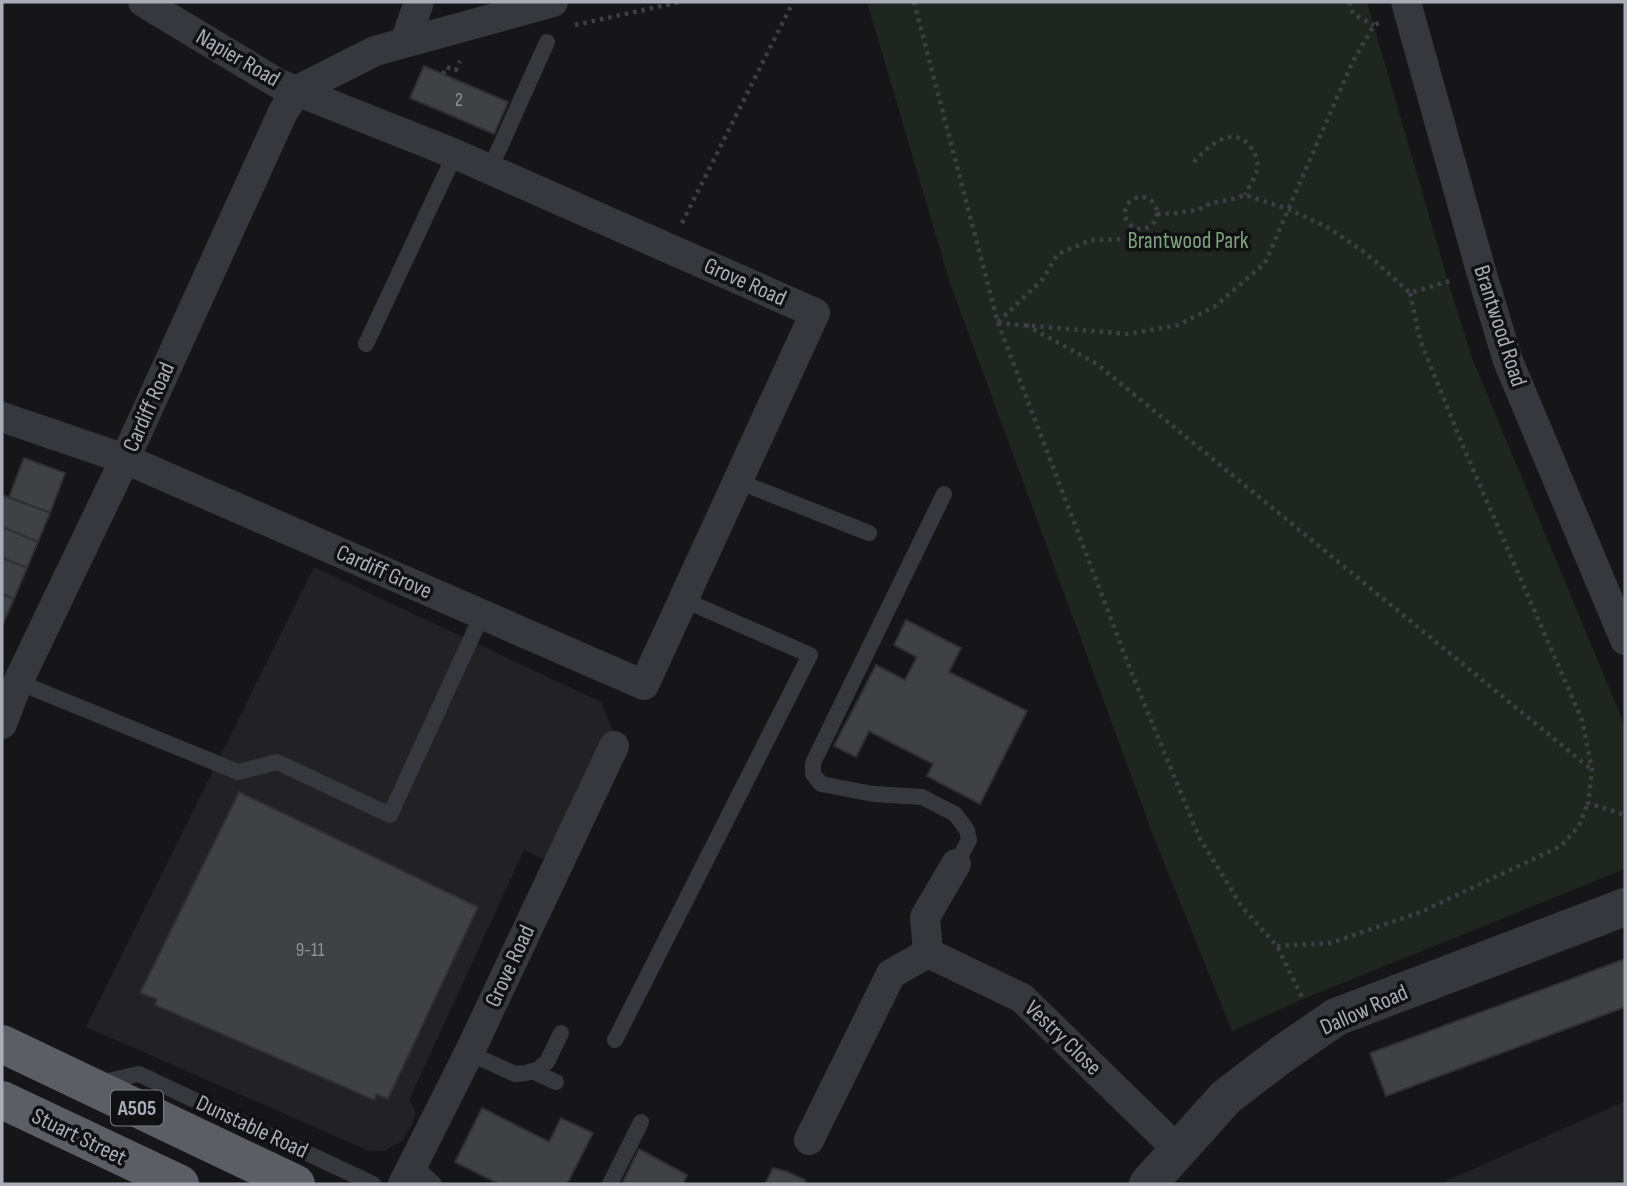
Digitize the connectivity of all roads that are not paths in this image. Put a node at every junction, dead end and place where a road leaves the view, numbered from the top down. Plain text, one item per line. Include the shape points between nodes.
1 (143, 2) edge
2 (419, 2) edge
3 (553, 2) edge
4 (1407, 8) edge
5 (405, 42) junction
6 (547, 42) dead end
7 (298, 90) junction
8 (456, 154) junction
9 (490, 169) junction
10 (366, 344) dead end
11 (2, 417) edge
12 (125, 459) junction
13 (737, 481) junction
14 (944, 494) dead end
15 (869, 533) dead end
16 (684, 600) junction
17 (482, 615) junction
18 (1625, 640) edge
19 (18, 682) junction
20 (643, 685) joint
21 (2, 724) edge
22 (614, 746) dead end
23 (956, 864) joint
24 (1625, 907) edge
25 (928, 953) junction
26 (561, 1033) dead end
27 (615, 1040) dead end
28 (2, 1044) edge
29 (469, 1053) junction
30 (532, 1071) junction
31 (556, 1082) dead end
32 (88, 1085) junction
33 (2, 1100) edge
34 (641, 1122) dead end
35 (809, 1140) dead end
36 (1178, 1150) junction
37 (284, 1178) edge
38 (416, 1178) edge
39 (156, 1181) edge
40 (373, 1184) edge
41 (610, 1184) edge
42 (1148, 1184) edge

1 - 7 street, Napier Road via 279,84
2 - 5 street
3 - 5 street
4 - 18 street, Brantwood Road via 1508,361
5 - 7 street via 375,51
6 - 9 lane
7 - 8 street, Grove Road
7 - 12 street, Cardiff Road via 283,112
8 - 9 street, Grove Road
8 - 10 lane
9 - 13 street, Grove Road via 815,313
11 - 12 street, Cardiff Grove
12 - 17 street, Cardiff Grove
12 - 19 street, Cardiff Road
13 - 15 lane
13 - 16 street, Grove Road
14 - 23 lane via 813,764 813,774 821,784 922,797 955,814 969,840
16 - 20 street, Grove Road
16 - 27 lane via 810,655
17 - 19 lane via 390,814 277,762 238,772
17 - 20 street, Cardiff Grove
19 - 21 street, Cardiff Road
22 - 29 street, Grove Road
23 - 25 street via 925,917
24 - 36 street, Dallow Road via 1336,1017 1226,1097
25 - 35 street via 891,974
25 - 36 street, Vestry Close via 1023,998
26 - 30 lane via 547,1062
28 - 32 highway, A505
29 - 30 lane via 515,1074
29 - 38 street, Grove Road
30 - 31 lane
32 - 37 highway, A505
32 - 40 lane, Dunstable Road via 139,1074
33 - 39 highway, Stuart Street / A505
34 - 41 lane
36 - 42 street, Dallow Road

